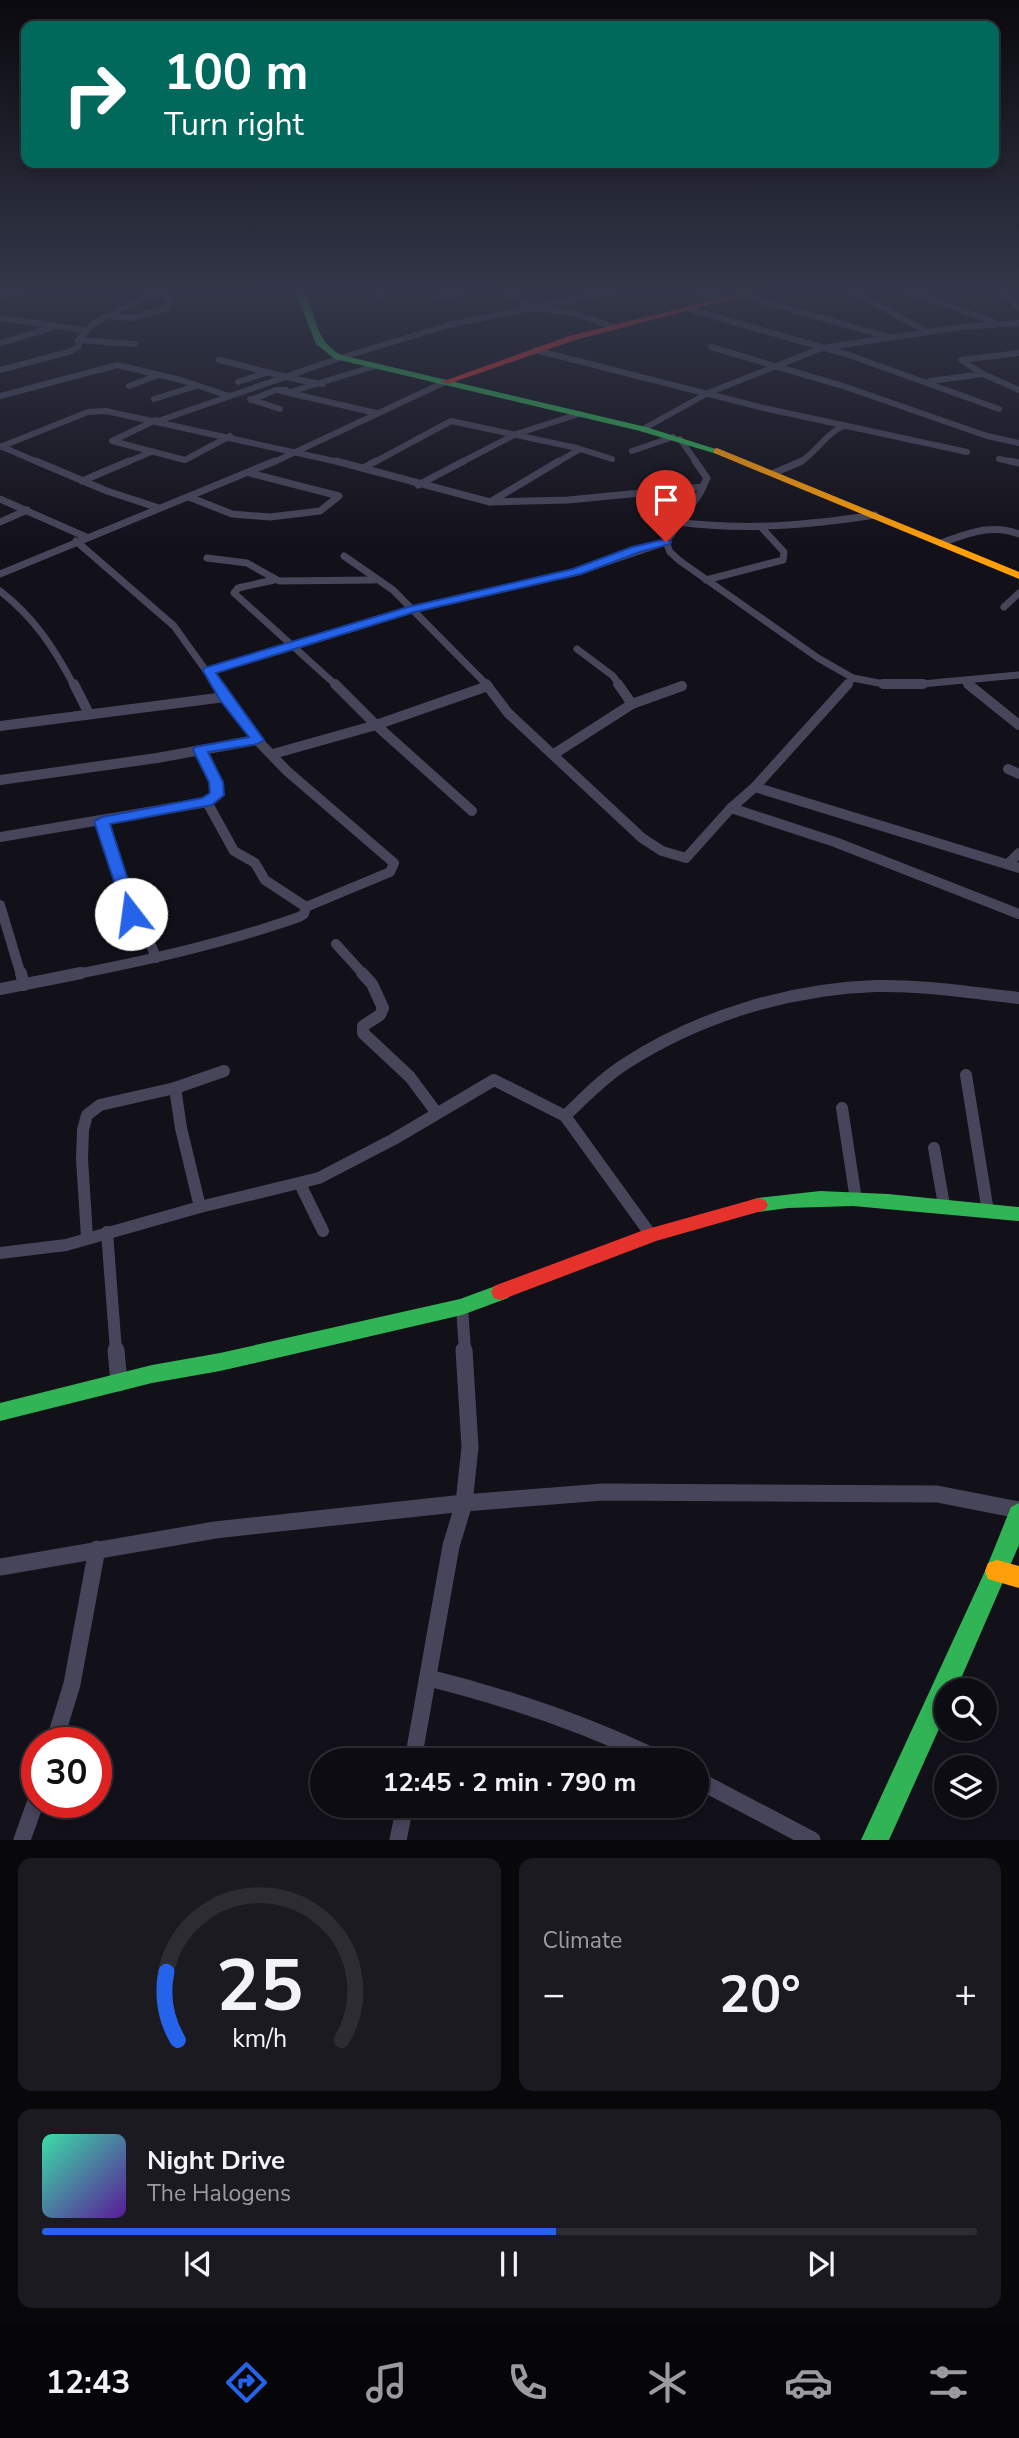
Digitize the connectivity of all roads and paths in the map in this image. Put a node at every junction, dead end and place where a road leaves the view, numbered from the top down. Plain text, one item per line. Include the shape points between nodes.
1 (70, 377) edge
2 (154, 377) edge
3 (159, 377) edge
4 (254, 377) edge
5 (286, 377) edge
6 (340, 377) edge
7 (415, 377) edge
8 (459, 377) edge
9 (643, 377) edge
10 (750, 377) edge
11 (810, 377) edge
12 (914, 377) edge
13 (960, 377) edge
14 (989, 377) edge
15 (282, 378) junction
16 (927, 381) junction
17 (238, 382) dead end
18 (445, 382) junction
19 (319, 383) junction
20 (129, 386) dead end
21 (196, 386) junction
22 (1019, 390) edge
23 (284, 392) junction
24 (708, 393) junction
25 (237, 394) junction
26 (0, 396) edge
27 (229, 396) junction
28 (154, 399) dead end
29 (251, 400) junction
30 (280, 409) dead end
31 (999, 409) dead end
32 (116, 413) junction
33 (376, 413) junction
34 (125, 414) junction
35 (579, 414) junction
36 (105, 415) junction
37 (74, 418) junction
38 (159, 420) junction
39 (833, 426) junction
40 (643, 429) junction
41 (516, 435) junction
42 (226, 438) junction
43 (677, 438) junction
44 (1019, 443) edge
45 (0, 447) edge
46 (580, 449) junction
47 (298, 451) junction
48 (632, 451) dead end
49 (967, 452) dead end
50 (150, 453) junction
51 (612, 459) dead end
52 (999, 459) dead end
53 (1019, 463) edge
54 (362, 468) junction
55 (250, 472) junction
56 (774, 473) junction
57 (82, 481) junction
58 (418, 485) junction
59 (703, 487) junction
60 (189, 497) junction
61 (0, 499) edge
62 (490, 502) junction
63 (159, 508) junction
64 (27, 510) junction
65 (875, 515) junction
66 (0, 522) edge
67 (678, 522) junction
68 (761, 527) junction
69 (1019, 534) edge
70 (86, 537) junction
71 (931, 539) junction
72 (76, 541) junction
73 (666, 542) junction
74 (344, 556) dead end
75 (207, 558) dead end
76 (0, 574) edge
77 (1019, 576) edge
78 (275, 580) junction
79 (706, 580) junction
80 (377, 581) junction
81 (0, 591) edge
82 (1019, 593) edge
83 (1004, 607) dead end
84 (412, 609) junction
85 (291, 647) junction
86 (577, 649) dead end
87 (209, 671) junction
88 (1019, 674) edge
89 (853, 678) junction
90 (965, 681) junction
91 (488, 686) junction
92 (682, 686) dead end
93 (225, 697) junction
94 (632, 704) junction
95 (89, 714) junction
96 (1019, 724) edge
97 (376, 725) junction
98 (0, 726) edge
99 (257, 740) junction
100 (200, 750) junction
101 (272, 754) junction
102 (554, 754) junction
103 (1009, 769) dead end
104 (1019, 774) edge
105 (0, 780) edge
106 (755, 787) junction
107 (207, 802) junction
108 (731, 808) junction
109 (472, 811) dead end
110 (102, 821) junction
111 (0, 837) edge
112 (1019, 853) edge
113 (1008, 864) junction
114 (1019, 867) edge
115 (0, 905) edge
116 (306, 907) junction
117 (1019, 914) edge
118 (336, 944) dead end
119 (156, 958) junction
120 (24, 985) junction
121 (0, 989) edge
122 (1019, 999) edge
123 (224, 1071) dead end
124 (966, 1075) dead end
125 (175, 1088) junction
126 (842, 1108) dead end
127 (436, 1112) junction
128 (565, 1116) junction
129 (934, 1148) dead end
130 (300, 1184) junction
131 (856, 1200) junction
132 (944, 1206) junction
133 (200, 1207) junction
134 (988, 1212) junction
135 (1019, 1214) edge
136 (323, 1231) dead end
137 (107, 1232) junction
138 (652, 1235) junction
139 (87, 1237) junction
140 (0, 1253) edge
141 (462, 1307) junction
142 (119, 1383) junction
143 (0, 1412) edge
144 (464, 1503) junction
145 (1019, 1516) edge
146 (97, 1549) junction
147 (0, 1567) edge
148 (997, 1571) junction
149 (1019, 1577) edge
150 (429, 1678) junction
151 (59, 1727) edge
152 (415, 1748) edge
153 (633, 1748) edge
154 (709, 1786) edge
155 (30, 1818) edge
156 (402, 1818) edge
157 (22, 1839) edge
158 (398, 1839) edge
159 (812, 1839) edge
160 (875, 1839) edge

1 - 26 street
2 - 20 street
3 - 21 street
4 - 17 street
5 - 15 street
6 - 19 street
7 - 18 main road
8 - 18 main road
9 - 24 street
10 - 24 street
11 - 44 street
12 - 16 street
13 - 16 street
14 - 22 street
15 - 19 street
15 - 25 street
16 - 31 street
18 - 33 street
18 - 35 main road
19 - 23 street
21 - 27 street
21 - 28 street
23 - 29 street via 276,390
23 - 33 street
24 - 39 street
24 - 40 street
25 - 27 street
25 - 29 street
27 - 38 street
29 - 30 street
32 - 34 street
32 - 36 street
32 - 37 street via 94,411
33 - 47 street
34 - 36 street
34 - 38 street
35 - 40 main road
35 - 41 street
36 - 37 street
37 - 45 street
38 - 42 street
38 - 50 street via 113,440
39 - 49 street
39 - 56 street via 817,451
40 - 43 main road
41 - 46 street
41 - 54 street via 451,421
41 - 58 street
42 - 47 street
42 - 50 street via 185,460
43 - 48 street
43 - 56 main road
43 - 59 street via 707,478
45 - 57 street
46 - 51 street
46 - 62 street
47 - 54 street
47 - 55 street
50 - 57 street
52 - 53 street
54 - 58 street
55 - 60 street
55 - 60 street via 339,496 320,511 270,517 232,514
56 - 65 main road
57 - 63 street
58 - 62 street
59 - 62 street
59 - 67 street
60 - 63 street
61 - 64 street
63 - 70 street
64 - 66 street
64 - 70 street
65 - 68 street
65 - 71 main road
67 - 68 street
67 - 73 street
68 - 79 street via 784,552 783,560
69 - 71 street via 1006,529 974,530
70 - 72 street
71 - 77 main road
72 - 76 street
72 - 87 street via 154,606
73 - 79 street via 670,552
73 - 84 street via 577,572
74 - 80 street
75 - 78 street via 247,563
78 - 80 street
78 - 85 street via 234,593
79 - 89 street
80 - 84 street via 388,585
81 - 95 street via 53,647
82 - 83 street
84 - 85 street
84 - 91 street
85 - 87 street
85 - 97 street via 311,660
86 - 94 street via 613,676
87 - 93 street
88 - 90 street
89 - 90 street via 889,685
89 - 106 street
90 - 96 street
91 - 97 street
91 - 102 street via 508,713
92 - 94 street
93 - 95 street
93 - 99 street
94 - 102 street
95 - 98 street
97 - 101 street
97 - 109 street
99 - 100 street
99 - 101 street
100 - 105 street
100 - 107 street via 216,782 217,795
101 - 116 street via 394,863 390,872
102 - 108 street via 642,838 662,851 686,858
103 - 104 street
106 - 108 street
106 - 113 street
107 - 110 street
107 - 116 street via 234,851 255,863 265,880
108 - 117 street via 835,842
110 - 111 street
110 - 119 street via 131,914
112 - 113 street
113 - 114 street
115 - 120 street
116 - 119 street via 299,917 250,936
118 - 127 street via 372,985 383,1007 380,1015 363,1026 363,1033 410,1077
119 - 120 street
120 - 121 street
122 - 128 street via 874,986 777,1001 669,1040 623,1066
123 - 125 street
124 - 134 street
125 - 133 street
125 - 139 street via 100,1105 85,1120
126 - 131 street
127 - 128 street via 494,1080
127 - 130 street via 334,1172
128 - 138 street
129 - 132 street
130 - 133 street
130 - 136 street
131 - 132 main road
131 - 138 main road via 780,1200
132 - 134 main road
133 - 137 street
134 - 135 main road
137 - 139 street
137 - 142 street
138 - 141 main road
139 - 140 street via 66,1245
141 - 142 main road
141 - 144 street via 470,1447
142 - 143 main road
144 - 145 street via 603,1492 937,1493
144 - 146 street via 215,1530
144 - 150 street via 451,1546
145 - 148 main road
146 - 147 street
146 - 151 street via 72,1684
148 - 149 main road
148 - 160 main road
150 - 152 street
150 - 153 street via 562,1716
154 - 159 street
155 - 157 street
156 - 158 street

